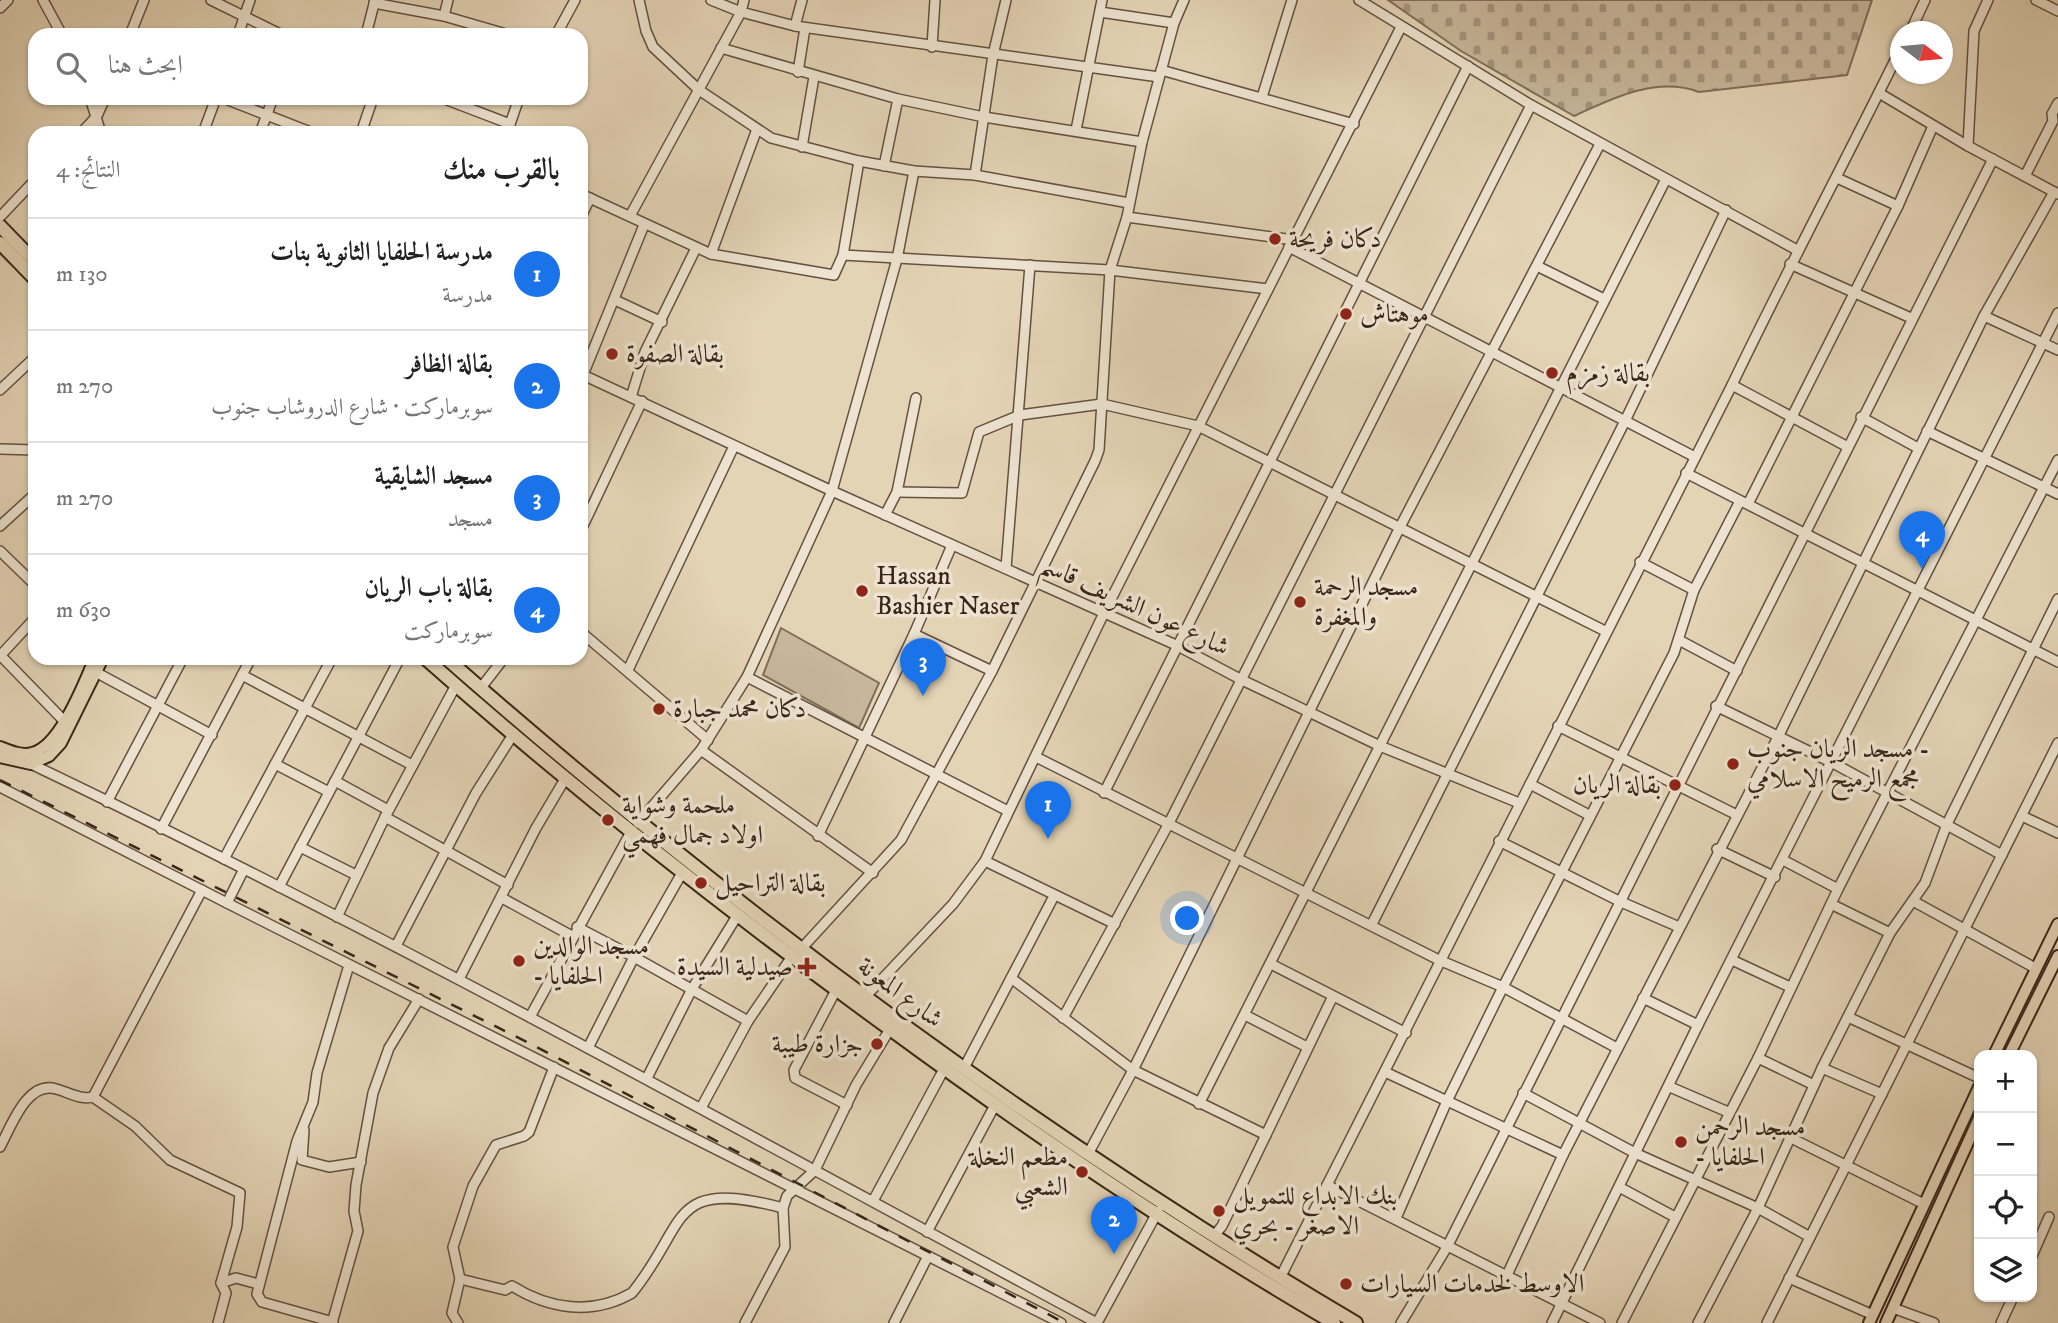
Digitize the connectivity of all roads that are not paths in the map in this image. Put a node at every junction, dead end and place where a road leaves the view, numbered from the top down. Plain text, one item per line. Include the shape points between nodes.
1 (8, 0) edge
2 (43, 0) edge
3 (57, 0) edge
4 (144, 0) edge
5 (211, 0) edge
6 (250, 0) edge
7 (448, 0) edge
8 (575, 0) edge
9 (639, 0) edge
10 (711, 0) edge
11 (744, 0) edge
12 (802, 0) edge
13 (935, 0) edge
14 (1006, 0) edge
15 (1102, 0) edge
16 (1185, 0) edge
17 (1292, 0) edge
18 (1359, 0) edge
19 (1925, 0) edge
20 (1988, 0) edge
21 (2036, 0) edge
22 (375, 1) edge
23 (0, 8) edge
24 (2058, 11) edge
25 (52, 12) junction
26 (741, 12) junction
27 (1100, 12) junction
28 (444, 16) junction
29 (244, 17) junction
30 (1915, 21) edge
31 (1174, 23) junction
32 (800, 27) junction
33 (1401, 27) junction
34 (59, 28) edge
35 (133, 28) edge
36 (240, 28) edge
37 (267, 28) edge
38 (368, 28) edge
39 (485, 28) edge
40 (560, 28) edge
41 (932, 47) junction
42 (721, 48) junction
43 (993, 55) junction
44 (1088, 66) junction
45 (1468, 66) junction
46 (1890, 70) edge
47 (798, 72) junction
48 (1160, 74) junction
49 (814, 77) junction
50 (699, 89) junction
51 (1879, 93) junction
52 (1262, 97) junction
53 (898, 99) junction
54 (2058, 103) edge
55 (93, 105) edge
56 (102, 105) edge
57 (213, 105) edge
58 (241, 105) edge
59 (271, 105) edge
60 (371, 105) edge
61 (458, 105) edge
62 (517, 105) edge
63 (1531, 105) junction
64 (267, 115) junction
65 (97, 116) junction
66 (984, 117) junction
67 (1354, 124) junction
68 (88, 126) edge
69 (99, 126) edge
70 (206, 126) edge
71 (263, 126) edge
72 (295, 126) edge
73 (363, 126) edge
74 (505, 126) edge
75 (510, 126) edge
76 (1933, 127) junction
77 (757, 129) junction
78 (1076, 130) junction
79 (1142, 142) junction
80 (1600, 144) junction
81 (1968, 146) junction
82 (802, 147) junction
83 (1993, 159) junction
84 (859, 162) junction
85 (884, 166) junction
86 (914, 171) junction
87 (975, 175) junction
88 (2025, 176) junction
89 (1837, 178) junction
90 (1666, 179) junction
91 (28, 187) edge
92 (2056, 193) edge
93 (588, 197) edge
94 (1129, 203) junction
95 (1898, 206) junction
96 (1726, 210) junction
97 (630, 216) junction
98 (0, 217) edge
99 (1127, 217) junction
100 (644, 225) junction
101 (0, 226) edge
102 (0, 243) edge
103 (1292, 244) junction
104 (695, 248) junction
105 (1797, 250) junction
106 (711, 254) junction
107 (28, 255) edge
108 (843, 255) junction
109 (897, 259) junction
110 (1790, 264) junction
111 (1030, 265) junction
112 (1537, 266) junction
113 (1110, 270) junction
114 (28, 272) edge
115 (1358, 285) junction
116 (1268, 289) junction
117 (1854, 292) junction
118 (1604, 299) junction
119 (615, 300) junction
120 (2058, 313) edge
121 (1984, 316) junction
122 (1423, 317) junction
123 (1911, 318) junction
124 (662, 322) junction
125 (2043, 343) junction
126 (2058, 350) edge
127 (1492, 353) junction
128 (588, 361) edge
129 (28, 364) edge
130 (588, 377) edge
131 (1732, 385) junction
132 (1559, 389) junction
133 (0, 390) edge
134 (631, 397) junction
135 (916, 398) dead end
136 (642, 401) junction
137 (1102, 404) junction
138 (1020, 415) junction
139 (1791, 416) junction
140 (1861, 417) junction
141 (1625, 421) junction
142 (1198, 426) junction
143 (1927, 430) junction
144 (734, 446) junction
145 (1846, 446) junction
146 (1919, 448) junction
147 (0, 449) edge
148 (28, 450) edge
149 (1695, 457) junction
150 (1984, 460) junction
151 (2058, 460) edge
152 (1270, 462) junction
153 (1686, 474) junction
154 (2043, 487) junction
155 (832, 491) junction
156 (897, 492) junction
157 (1333, 494) junction
158 (2058, 494) edge
159 (28, 500) edge
160 (1744, 503) junction
161 (588, 515) edge
162 (886, 515) junction
163 (0, 526) edge
164 (1401, 527) junction
165 (1801, 534) junction
166 (952, 545) junction
167 (0, 551) edge
168 (1470, 562) junction
169 (1640, 562) junction
170 (1861, 564) junction
171 (1006, 568) junction
172 (28, 579) edge
173 (1035, 581) junction
174 (1694, 590) junction
175 (1918, 592) junction
176 (1536, 596) junction
177 (2058, 599) edge
178 (1103, 615) junction
179 (1975, 621) junction
180 (28, 626) edge
181 (1605, 631) junction
182 (914, 634) junction
183 (588, 638) edge
184 (1679, 640) junction
185 (1176, 645) junction
186 (2033, 649) junction
187 (0, 656) edge
188 (2058, 662) edge
189 (94, 665) edge
190 (98, 665) edge
191 (179, 665) edge
192 (247, 665) edge
193 (328, 665) edge
194 (396, 665) edge
195 (433, 665) edge
196 (454, 665) edge
197 (499, 665) edge
198 (628, 670) junction
199 (94, 671) junction
200 (992, 671) junction
201 (1737, 671) junction
202 (242, 675) junction
203 (747, 677) junction
204 (1240, 679) junction
205 (456, 685) junction
206 (480, 689) junction
207 (158, 706) junction
208 (1716, 706) junction
209 (304, 707) junction
210 (1310, 713) junction
211 (67, 724) junction
212 (1558, 726) junction
213 (514, 733) junction
214 (212, 734) junction
215 (1779, 735) junction
216 (359, 737) junction
217 (865, 737) junction
218 (708, 740) junction
219 (2058, 743) edge
220 (1380, 746) junction
221 (0, 747) edge
222 (701, 750) junction
223 (0, 757) edge
224 (1036, 757) junction
225 (1618, 757) junction
226 (29, 759) junction
227 (1832, 763) junction
228 (275, 764) junction
229 (412, 765) junction
230 (1446, 773) junction
231 (938, 774) junction
232 (565, 779) junction
233 (335, 781) junction
234 (1530, 784) junction
235 (1677, 786) junction
236 (0, 787) edge
237 (329, 792) junction
238 (1104, 793) junction
239 (1888, 793) junction
240 (107, 802) junction
241 (1519, 803) junction
242 (1008, 811) junction
243 (387, 814) junction
244 (1589, 814) junction
245 (1737, 815) junction
246 (2022, 816) junction
247 (1947, 824) junction
248 (1168, 825) junction
249 (635, 828) junction
250 (162, 829) junction
251 (2058, 833) edge
252 (818, 836) junction
253 (1499, 841) junction
254 (300, 847) junction
255 (1717, 849) junction
256 (447, 853) junction
257 (2002, 855) junction
258 (1238, 857) junction
259 (224, 859) junction
260 (1783, 860) junction
261 (985, 861) junction
262 (244, 869) junction
263 (1560, 872) junction
264 (682, 873) junction
265 (873, 873) junction
266 (356, 875) junction
267 (1775, 877) junction
268 (508, 885) junction
269 (279, 887) junction
270 (1838, 889) junction
271 (202, 890) junction
272 (1309, 892) junction
273 (1054, 896) junction
274 (502, 898) junction
275 (1619, 901) junction
276 (1913, 901) junction
277 (227, 903) junction
278 (1831, 904) junction
279 (737, 916) junction
280 (337, 917) junction
281 (1372, 924) junction
282 (2058, 924) edge
283 (1115, 925) junction
284 (1679, 926) junction
285 (577, 927) junction
286 (1964, 931) junction
287 (1890, 933) junction
288 (572, 936) junction
289 (396, 946) junction
290 (802, 948) junction
291 (2058, 956) edge
292 (634, 957) junction
293 (790, 958) junction
294 (1439, 960) junction
295 (1732, 960) junction
296 (1271, 964) junction
297 (349, 965) junction
298 (2035, 968) junction
299 (2054, 973) edge
300 (1011, 978) junction
301 (459, 979) junction
302 (1503, 987) junction
303 (1790, 987) junction
304 (692, 989) junction
305 (835, 990) junction
306 (866, 996) junction
307 (1333, 996) junction
308 (1643, 998) junction
309 (419, 999) junction
310 (1245, 1015) junction
311 (530, 1017) junction
312 (1063, 1017) junction
313 (1561, 1017) junction
314 (1848, 1017) junction
315 (748, 1021) junction
316 (1698, 1024) junction
317 (890, 1029) junction
318 (1405, 1033) junction
319 (1907, 1045) junction
320 (1307, 1047) junction
321 (588, 1048) junction
322 (1617, 1048) junction
323 (1996, 1050) edge
324 (2012, 1050) edge
325 (1758, 1058) junction
326 (554, 1067) junction
327 (964, 1068) junction
328 (1822, 1068) junction
329 (944, 1069) junction
330 (1133, 1070) junction
331 (1385, 1072) junction
332 (1974, 1077) edge
333 (647, 1078) junction
334 (1814, 1085) junction
335 (1670, 1087) junction
336 (1523, 1093) junction
337 (1882, 1094) junction
338 (93, 1097) junction
339 (1974, 1098) edge
340 (1447, 1101) junction
341 (1199, 1104) junction
342 (847, 1105) junction
343 (995, 1105) junction
344 (701, 1108) junction
345 (1728, 1112) junction
346 (305, 1122) junction
347 (1579, 1124) junction
348 (1505, 1129) junction
349 (1974, 1129) edge
350 (1266, 1135) junction
351 (1791, 1138) junction
352 (0, 1147) edge
353 (1636, 1153) junction
354 (1087, 1154) junction
355 (1563, 1155) junction
356 (361, 1162) junction
357 (1847, 1164) junction
358 (816, 1170) junction
359 (1693, 1179) junction
360 (1327, 1185) junction
361 (1619, 1187) junction
362 (796, 1188) junction
363 (873, 1201) junction
364 (1924, 1204) junction
365 (1758, 1208) junction
366 (782, 1209) junction
367 (1160, 1209) junction
368 (1675, 1217) junction
369 (2049, 1217) dead end
370 (1396, 1218) junction
371 (927, 1231) junction
372 (1214, 1236) junction
373 (1810, 1237) junction
374 (2037, 1245) edge
375 (1447, 1247) junction
376 (928, 1256) junction
377 (1507, 1275) junction
378 (1280, 1278) junction
379 (1789, 1278) junction
380 (460, 1279) junction
381 (221, 1283) junction
382 (258, 1284) junction
383 (2011, 1302) edge
384 (1561, 1304) junction
385 (1893, 1308) junction
386 (1871, 1319) edge
387 (218, 1323) edge
388 (333, 1323) edge
389 (458, 1323) edge
390 (745, 1323) edge
391 (894, 1323) edge
392 (1061, 1323) edge
393 (1097, 1323) edge
394 (1334, 1323) edge
395 (1356, 1323) edge
396 (1401, 1323) edge
397 (1552, 1323) edge
398 (1600, 1323) edge
399 (1622, 1323) edge
400 (1698, 1323) edge
401 (1767, 1323) edge
402 (1886, 1323) edge
403 (1934, 1323) edge
404 (2001, 1323) edge

1 - 23 street
2 - 25 street
3 - 25 street
4 - 35 street
5 - 29 street
6 - 29 street
7 - 28 street
8 - 40 street
9 - 50 street via 653,47
10 - 26 street
11 - 26 street
12 - 32 street
13 - 41 street
14 - 43 street
15 - 27 street
16 - 31 street
17 - 52 street
18 - 33 street
19 - 30 street
20 - 81 street via 1974,31
21 - 24 street
22 - 28 street
22 - 38 street
25 - 34 street
26 - 32 street
26 - 42 street
27 - 31 street
27 - 44 street
28 - 39 street
29 - 36 street
29 - 37 street
31 - 48 street
32 - 41 street
32 - 47 street
33 - 45 street
33 - 67 street
41 - 43 street
42 - 47 street
42 - 50 street
43 - 44 street
43 - 66 street
44 - 48 street
44 - 78 street
45 - 63 street
45 - 115 street
46 - 51 street
47 - 49 street
48 - 52 street
48 - 79 street
49 - 53 street
49 - 82 street
50 - 77 street
50 - 97 street
51 - 76 street
51 - 89 street
52 - 67 street
53 - 66 street
53 - 85 street
54 - 88 street
55 - 65 street
56 - 65 street
57 - 70 street
58 - 64 street
59 - 64 street
60 - 73 street
61 - 74 street
62 - 75 street
63 - 80 street
63 - 122 street
64 - 71 street
64 - 72 street
65 - 68 street
65 - 69 street
66 - 78 street
66 - 87 street
67 - 103 street
76 - 81 street
76 - 95 street
77 - 82 street
77 - 106 street
78 - 79 street
79 - 94 street
80 - 90 street
80 - 112 street
81 - 83 street
82 - 84 street
83 - 88 street
83 - 123 street
84 - 85 street
84 - 108 street
85 - 86 street
86 - 87 street
86 - 109 street
87 - 94 street
88 - 92 street
89 - 95 street
89 - 105 street
90 - 96 street
90 - 118 street
91 - 98 street
92 - 121 street
93 - 97 street
94 - 99 street
95 - 117 street
96 - 105 street
96 - 141 street
97 - 100 street
99 - 103 street
99 - 113 street
100 - 104 street
100 - 119 street
101 - 107 highway
102 - 114 highway
103 - 115 street
103 - 116 street
104 - 106 street
104 - 124 street
105 - 110 street
106 - 108 street via 829,275 837,272
108 - 109 street
109 - 111 street
109 - 155 street
110 - 117 street
110 - 131 street
111 - 113 street
111 - 138 street
112 - 118 street
112 - 127 street
113 - 116 street
113 - 137 street
115 - 122 street
115 - 152 street
116 - 142 street
117 - 123 street
117 - 139 street
118 - 132 street
119 - 124 street
119 - 128 street
120 - 125 street
121 - 125 street
121 - 143 street
122 - 127 street
122 - 157 street
123 - 140 street
124 - 134 street via 645,352
125 - 126 street
125 - 150 street
127 - 132 street
127 - 164 street
129 - 133 street
130 - 134 street, شارع عون الشريف قاسم
131 - 139 street
131 - 149 street
132 - 141 street
132 - 168 street
134 - 136 street, شارع عون الشريف قاسم
135 - 156 street
136 - 144 street, شارع عون الشريف قاسم
136 - 161 street
137 - 138 street
137 - 142 street
137 - 173 street via 1095,461
138 - 156 street via 979,432 962,493
138 - 171 street
139 - 145 street
139 - 160 street
140 - 145 street
140 - 146 street
141 - 149 street
141 - 176 street
142 - 152 street
142 - 178 street
143 - 146 street
143 - 150 street
144 - 155 street, شارع عون الشريف قاسم
144 - 198 street
145 - 165 street
146 - 170 street
147 - 148 street
149 - 153 street
150 - 154 street
150 - 175 street
151 - 154 street
152 - 157 street
152 - 185 street
153 - 160 street
153 - 169 street
154 - 158 street
154 - 179 street
155 - 162 street, شارع عون الشريف قاسم
155 - 203 street
156 - 162 street
157 - 164 street
157 - 204 street
159 - 163 street
160 - 165 street
160 - 174 street
162 - 166 street, شارع عون الشريف قاسم
164 - 168 street
164 - 210 street
165 - 170 street
165 - 201 street
166 - 171 street, شارع عون الشريف قاسم
166 - 182 street
167 - 172 street
168 - 176 street
168 - 220 street
169 - 174 street
169 - 181 street
170 - 175 street
170 - 215 street
171 - 173 street, شارع عون الشريف قاسم
173 - 178 street, شارع عون الشريف قاسم
173 - 200 street
174 - 184 street
175 - 179 street
175 - 227 street
176 - 181 street
176 - 230 street
177 - 186 street
178 - 185 street, شارع عون الشريف قاسم
178 - 224 street
179 - 186 street
179 - 239 street
180 - 187 street
181 - 212 street
182 - 200 street
182 - 217 street
183 - 198 street
184 - 201 street
184 - 225 street
185 - 204 street, شارع عون الشريف قاسم
185 - 238 street
186 - 188 street
186 - 247 street
187 - 211 street
189 - 199 main road
190 - 199 main road
191 - 207 street
192 - 202 street
193 - 209 street
194 - 216 street
195 - 205 highway, شارع المعونة
196 - 206 highway, شارع المعونة
197 - 206 street
198 - 218 street
199 - 207 street
199 - 211 main road
200 - 231 street
201 - 208 street
202 - 209 street
202 - 214 street
203 - 217 street
203 - 218 street
204 - 210 street, شارع عون الشريف قاسم
204 - 248 street
205 - 213 highway, شارع المعونة
205 - 229 street
206 - 249 highway, شارع المعونة
207 - 214 street
207 - 240 street
208 - 215 street
208 - 235 street
209 - 216 street
209 - 228 street
210 - 220 street, شارع عون الشريف قاسم
210 - 258 street
211 - 226 main road via 55,751
212 - 225 street
212 - 234 street
213 - 232 highway, شارع المعونة
213 - 256 street via 476,793
214 - 250 street
215 - 227 street
215 - 245 street
216 - 229 street
216 - 233 street
217 - 231 street
217 - 252 street
218 - 222 street
219 - 246 street
220 - 230 street, شارع عون الشريف قاسم
220 - 272 street
221 - 226 main road
222 - 249 street
222 - 252 street
223 - 226 main road
224 - 238 street
224 - 242 street
225 - 235 street
225 - 244 street
226 - 240 street
227 - 239 street
227 - 260 street
228 - 237 street
228 - 259 street
229 - 243 street
230 - 241 street, شارع عون الشريف قاسم
230 - 281 street
231 - 242 street
231 - 265 street via 897,847
232 - 249 highway, شارع المعونة
232 - 268 street
233 - 237 street
233 - 243 street
234 - 241 street
234 - 244 street
235 - 245 street
235 - 275 street
236 - 271 street
237 - 254 street
238 - 248 street
239 - 247 street
239 - 270 street
240 - 250 street
241 - 253 street
242 - 261 street
243 - 256 street
243 - 266 street
244 - 263 street
245 - 255 street
246 - 251 street
246 - 257 street
247 - 257 street
247 - 276 street via 1933,866
248 - 258 street
248 - 283 street
249 - 264 highway, شارع المعونة
249 - 285 street
249 - 290 highway, شارع المعونة
250 - 259 street
252 - 265 street
253 - 263 street
253 - 294 street
254 - 266 street
254 - 269 street
255 - 267 street
255 - 284 street
256 - 268 street
256 - 289 street
257 - 286 street
258 - 272 street
258 - 330 street
259 - 262 street
260 - 267 street
260 - 270 street
261 - 273 street
261 - 306 street via 953,904
262 - 269 street
262 - 277 street
263 - 275 street
263 - 302 street
264 - 279 highway, شارع المعونة
264 - 292 street
265 - 290 street
266 - 280 street
267 - 295 street
268 - 274 street
269 - 280 street
270 - 278 street
271 - 277 street
271 - 338 street
272 - 281 street
272 - 296 street
273 - 283 street
273 - 300 street
274 - 288 street
274 - 301 street
275 - 284 street
275 - 313 street
276 - 286 street
276 - 287 street
277 - 297 street
278 - 287 street
278 - 303 street
279 - 293 highway, شارع المعونة
279 - 304 street
280 - 289 street
281 - 294 street
282 - 298 main road
283 - 312 street
284 - 308 street
285 - 288 street
285 - 292 street
286 - 298 street
286 - 319 street
287 - 314 street
288 - 311 street
289 - 301 street
290 - 306 highway, شارع المعونة
291 - 299 main road
292 - 304 street
292 - 321 street
293 - 305 highway, شارع المعونة
293 - 315 street
294 - 302 street
294 - 318 street
295 - 303 street
295 - 316 street
296 - 307 street
296 - 310 street
297 - 309 street
297 - 346 street
298 - 323 main road
299 - 324 main road
300 - 312 street
300 - 327 street
301 - 311 street
302 - 313 street
302 - 340 street
303 - 325 street
304 - 315 street
304 - 333 street
305 - 317 highway, شارع المعونة
305 - 342 street via 794,1070 795,1078
306 - 327 highway, شارع المعونة
307 - 318 street
307 - 320 street
308 - 316 street
308 - 322 street
309 - 326 street
309 - 356 street via 389,1048 378,1078
310 - 320 street
310 - 341 street
311 - 321 street
312 - 330 street
313 - 322 street
313 - 336 street
314 - 319 street
314 - 328 street
315 - 344 street
316 - 335 street
317 - 329 highway, شارع المعونة
317 - 342 street
318 - 331 street
319 - 332 street
319 - 337 street
320 - 350 street
321 - 333 street
322 - 347 street
325 - 334 street
325 - 345 street
326 - 362 street
326 - 380 street via 529,1132 496,1145 473,1186 453,1247
327 - 354 highway, شارع المعونة
328 - 334 street
328 - 337 street
329 - 343 highway, شارع المعونة
329 - 363 street
330 - 341 street
330 - 354 street
331 - 340 street
331 - 360 street
333 - 344 street
334 - 351 street
335 - 345 street
335 - 353 street
336 - 347 street
336 - 348 street
337 - 357 street
338 - 352 street via 52,1087 36,1091
338 - 381 street via 135,1126 170,1160 240,1193 237,1227
339 - 364 main road
340 - 348 street
340 - 370 street
341 - 350 street
342 - 358 street
343 - 367 highway, شارع المعونة
343 - 371 street
344 - 358 street
345 - 359 street
346 - 356 street via 302,1160 329,1167
346 - 382 street
347 - 353 street
347 - 355 street
348 - 355 street
348 - 375 street
349 - 385 main road
350 - 372 street
351 - 357 street
351 - 365 street
353 - 359 street
353 - 361 street
354 - 367 highway, شارع المعونة
355 - 377 street
356 - 388 street via 354,1210 358,1231
357 - 364 street
357 - 373 street
358 - 362 street
358 - 363 street
359 - 365 street
359 - 368 street
360 - 370 street
360 - 378 street
361 - 368 street
361 - 384 street
362 - 366 street
362 - 376 street
363 - 371 street
364 - 386 main road
365 - 373 street
365 - 400 street
366 - 380 street via 734,1197 694,1206 675,1222 632,1293 591,1305 554,1306 512,1286 505,1290
366 - 390 street via 785,1247
367 - 372 highway, شارع المعونة
367 - 393 street
367 - 394 highway, شارع المعونة
368 - 399 street
369 - 374 street
370 - 375 street
371 - 393 street
372 - 378 highway, شارع المعونة
373 - 379 street
375 - 377 street
375 - 396 street
376 - 391 street
376 - 392 street
377 - 384 street
378 - 395 highway, شارع المعونة
379 - 386 street
379 - 401 street
380 - 389 street via 452,1312
381 - 382 street via 236,1278
381 - 387 street via 226,1293
382 - 388 street via 262,1302
383 - 404 street
384 - 397 street
384 - 398 street
385 - 402 main road
385 - 403 street

